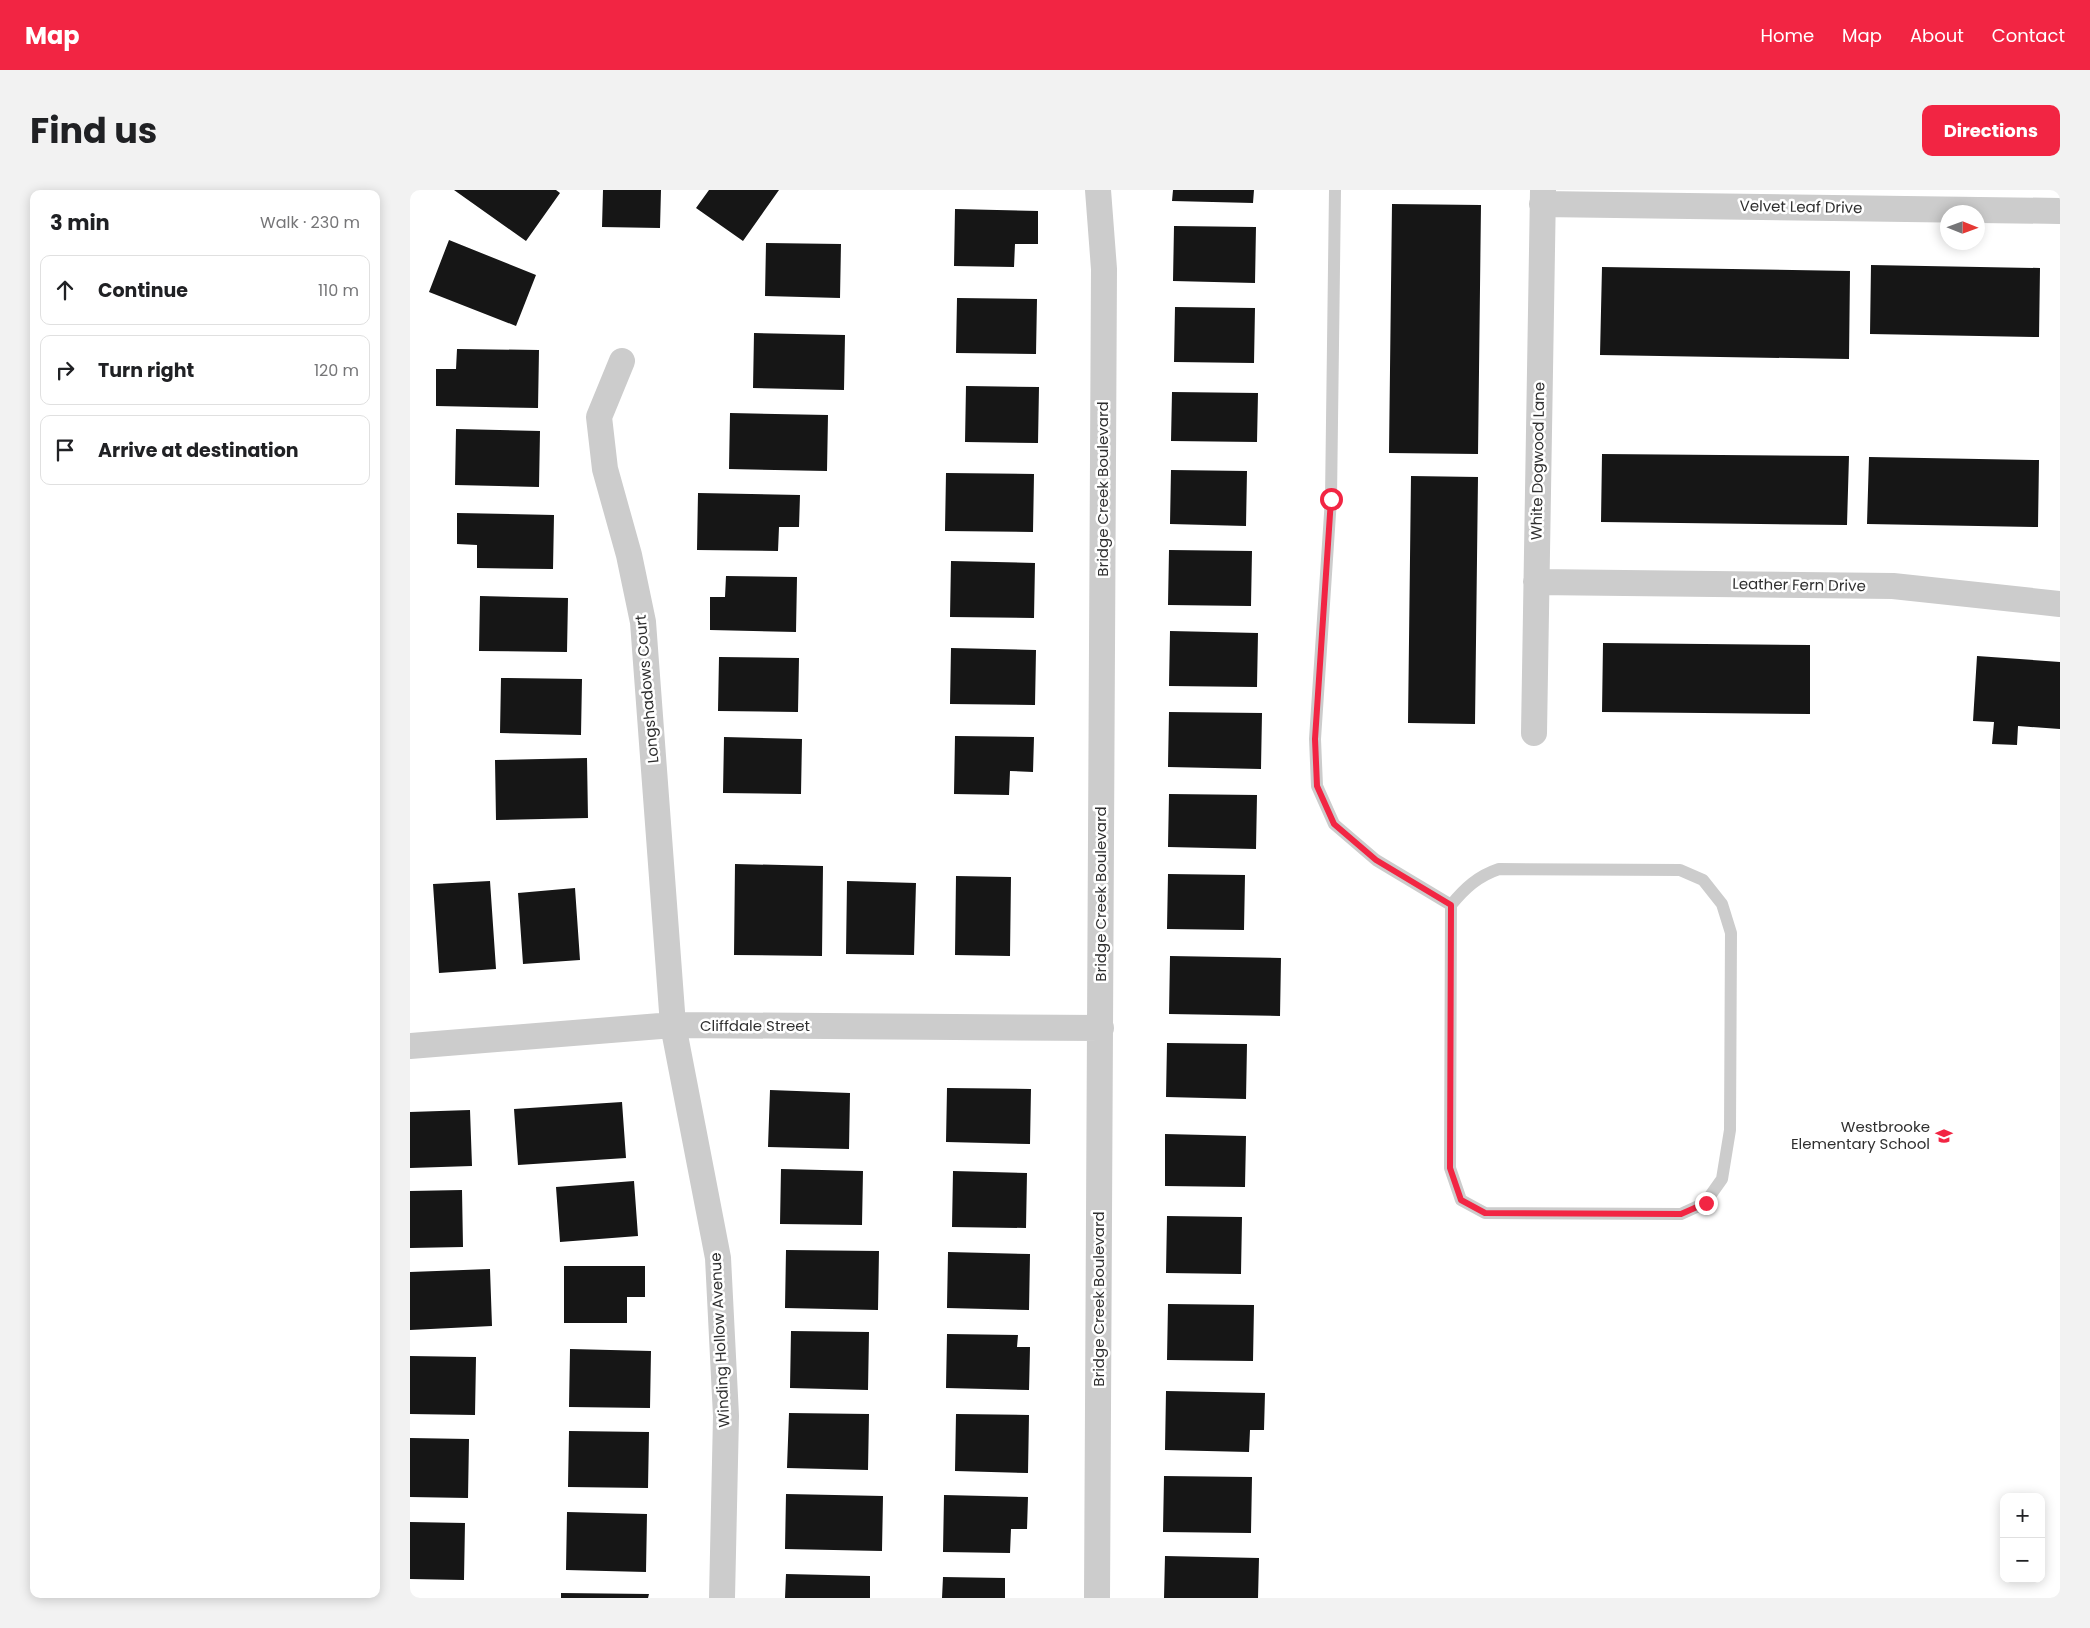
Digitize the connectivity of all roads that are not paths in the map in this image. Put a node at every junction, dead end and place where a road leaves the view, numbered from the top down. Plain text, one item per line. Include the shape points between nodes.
1 (1098, 190) edge
2 (1335, 190) edge
3 (1542, 197) edge
4 (2060, 211) edge
5 (622, 362) dead end
6 (1536, 582) junction
7 (2060, 604) edge
8 (1534, 733) dead end
9 (1451, 905) junction
10 (673, 1025) junction
11 (1100, 1028) junction
12 (410, 1046) edge
13 (722, 1598) edge
14 (1097, 1598) edge

1 - 11 street, Bridge Creek Boulevard via 1104,269
2 - 9 lane via 1331,499 1315,739 1317,786 1334,824 1376,860
3 - 4 street, Velvet Leaf Drive
3 - 6 street, White Dogwood Lane
5 - 10 street, Longshadows Court via 599,416 605,469 644,622
6 - 7 street, Leather Fern Drive via 1893,586
6 - 8 street, White Dogwood Lane
9 - 9 lane via 1450,1168 1461,1200 1485,1213 1681,1214 1706,1203 1722,1179 1730,1130 1731,933 1722,904 1703,880 1680,870 1499,869 1482,875 1466,887
10 - 11 street, Cliffdale Street
10 - 12 street, Cliffdale Street
10 - 13 street, Winding Hollow Avenue via 718,1258 726,1416
11 - 14 street, Bridge Creek Boulevard

